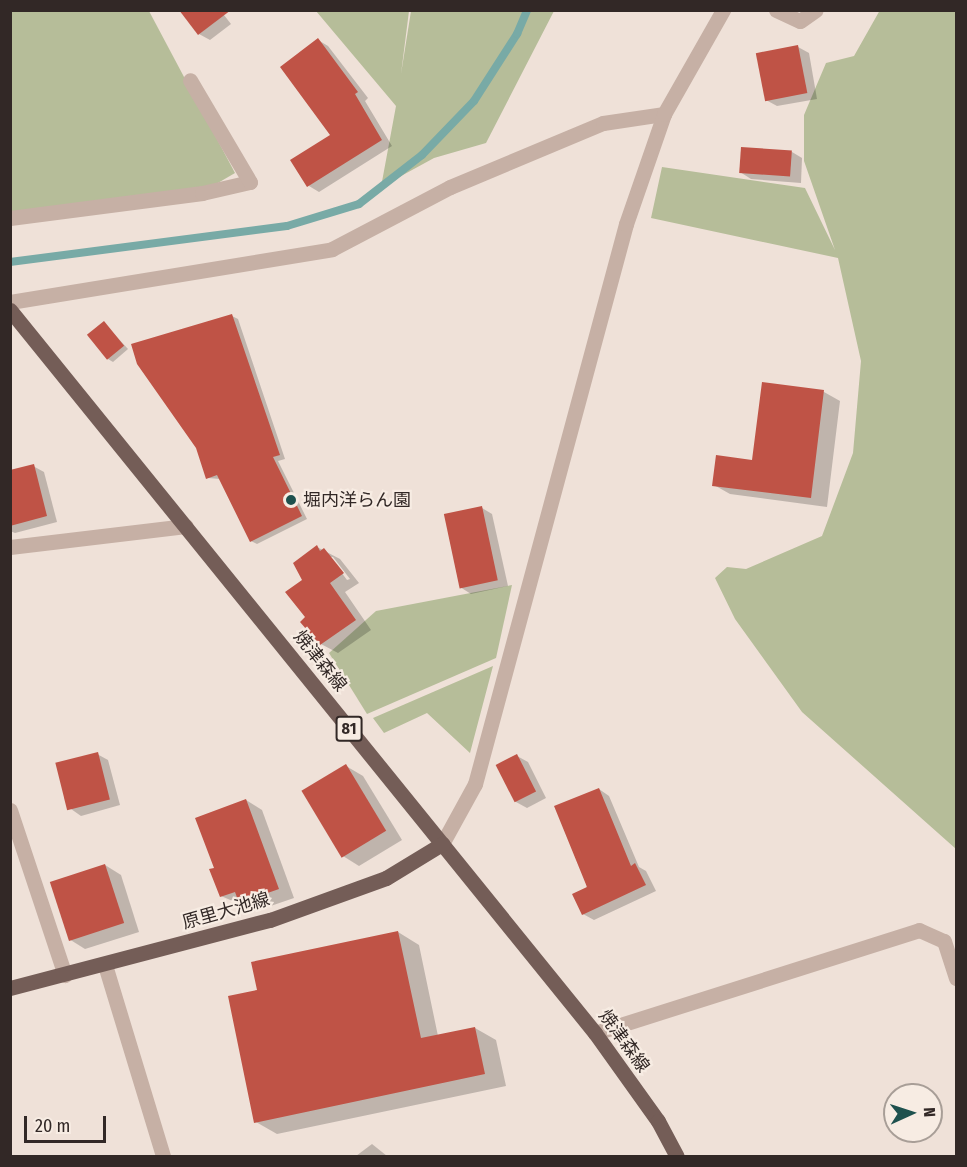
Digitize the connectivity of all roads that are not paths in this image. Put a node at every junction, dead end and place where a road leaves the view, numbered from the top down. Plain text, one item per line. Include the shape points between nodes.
1 (723, 10) edge
2 (776, 10) edge
3 (816, 10) edge
4 (190, 80) dead end
5 (664, 114) junction
6 (10, 218) edge
7 (10, 302) edge
8 (10, 310) edge
9 (186, 526) junction
10 (10, 547) edge
11 (10, 810) edge
12 (442, 844) junction
13 (105, 965) junction
14 (65, 975) junction
15 (957, 978) edge
16 (10, 988) edge
17 (596, 1033) junction
18 (163, 1156) edge
19 (677, 1156) edge

1 - 5 street
2 - 3 street via 800,21
4 - 6 street via 250,182 202,193
5 - 7 street via 603,123 450,187 332,249
5 - 12 street via 626,224 475,784
8 - 9 main road, 焼津森線 / 81
9 - 10 street
9 - 12 main road, 焼津森線 / 81
11 - 14 street
12 - 13 main road, 原里大池線 via 386,878 323,901 270,920
12 - 17 main road, 焼津森線 / 81
13 - 14 main road, 原里大池線
13 - 18 street
14 - 16 main road, 原里大池線
15 - 17 street via 944,941 919,930
17 - 19 main road, 焼津森線 / 81 via 658,1121

